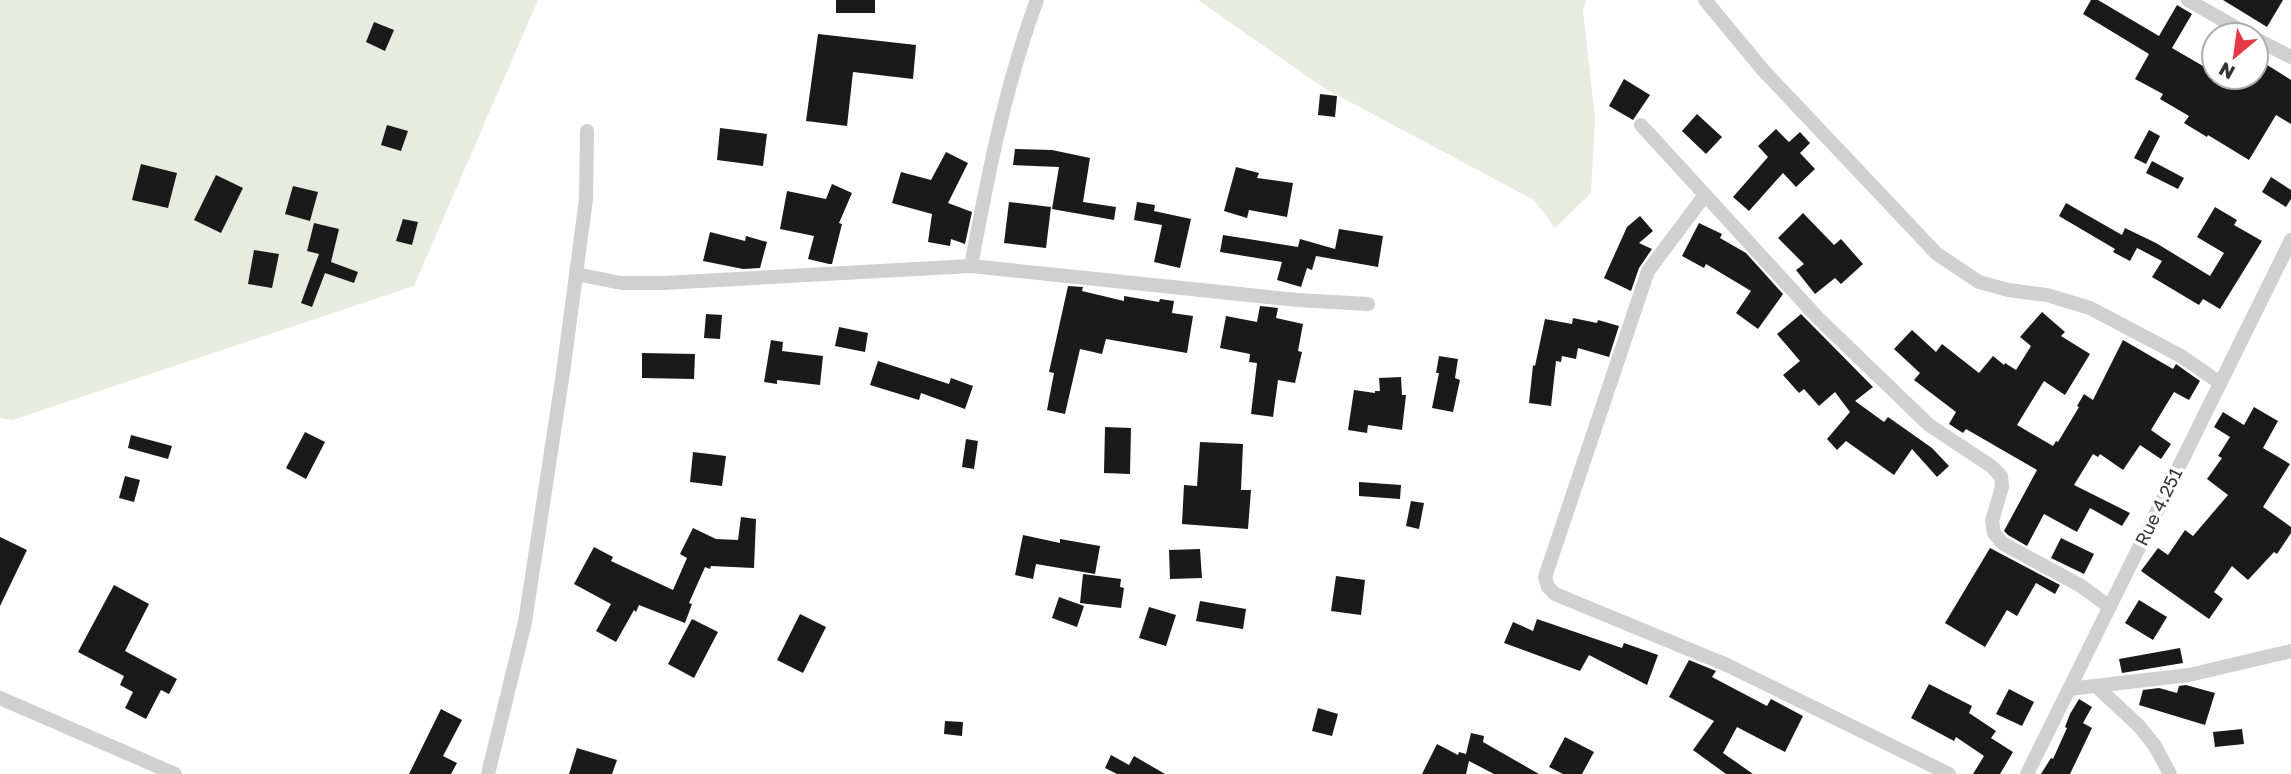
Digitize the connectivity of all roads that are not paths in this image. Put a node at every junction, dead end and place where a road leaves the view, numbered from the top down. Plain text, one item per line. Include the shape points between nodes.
1 (1037, 0) edge
2 (1705, 0) edge
3 (2188, 0) edge
4 (2225, 21) edge
5 (2270, 46) edge
6 (2291, 57) edge
7 (1641, 125) dead end
8 (587, 131) dead end
9 (1705, 195) junction
10 (2291, 240) edge
11 (971, 266) junction
12 (576, 274) junction
13 (1368, 304) dead end
14 (2220, 383) junction
15 (2109, 607) junction
16 (2291, 650) edge
17 (2096, 686) junction
18 (2069, 689) junction
19 (0, 698) edge
20 (175, 774) edge
21 (488, 774) edge
22 (1949, 774) edge
23 (2027, 774) edge
24 (2170, 774) edge

1 - 11 street via 997,131
2 - 14 street via 1763,71 1937,254 1979,282 2090,308
3 - 4 street
5 - 6 street
7 - 9 street
8 - 12 street via 586,198
9 - 15 street via 1818,318 1929,425 2001,475 1993,533
9 - 22 street via 1648,271 1545,577 1548,587 1555,594 1727,665
10 - 14 street, Rue 4.251
11 - 12 street via 621,284
11 - 13 street
12 - 21 street via 525,622
14 - 15 street, Rue 4.251
15 - 18 street, Rue 4.251
16 - 17 street via 2189,675
17 - 18 street
17 - 24 street via 2138,724
18 - 23 street, Rue 4.251
19 - 20 street

